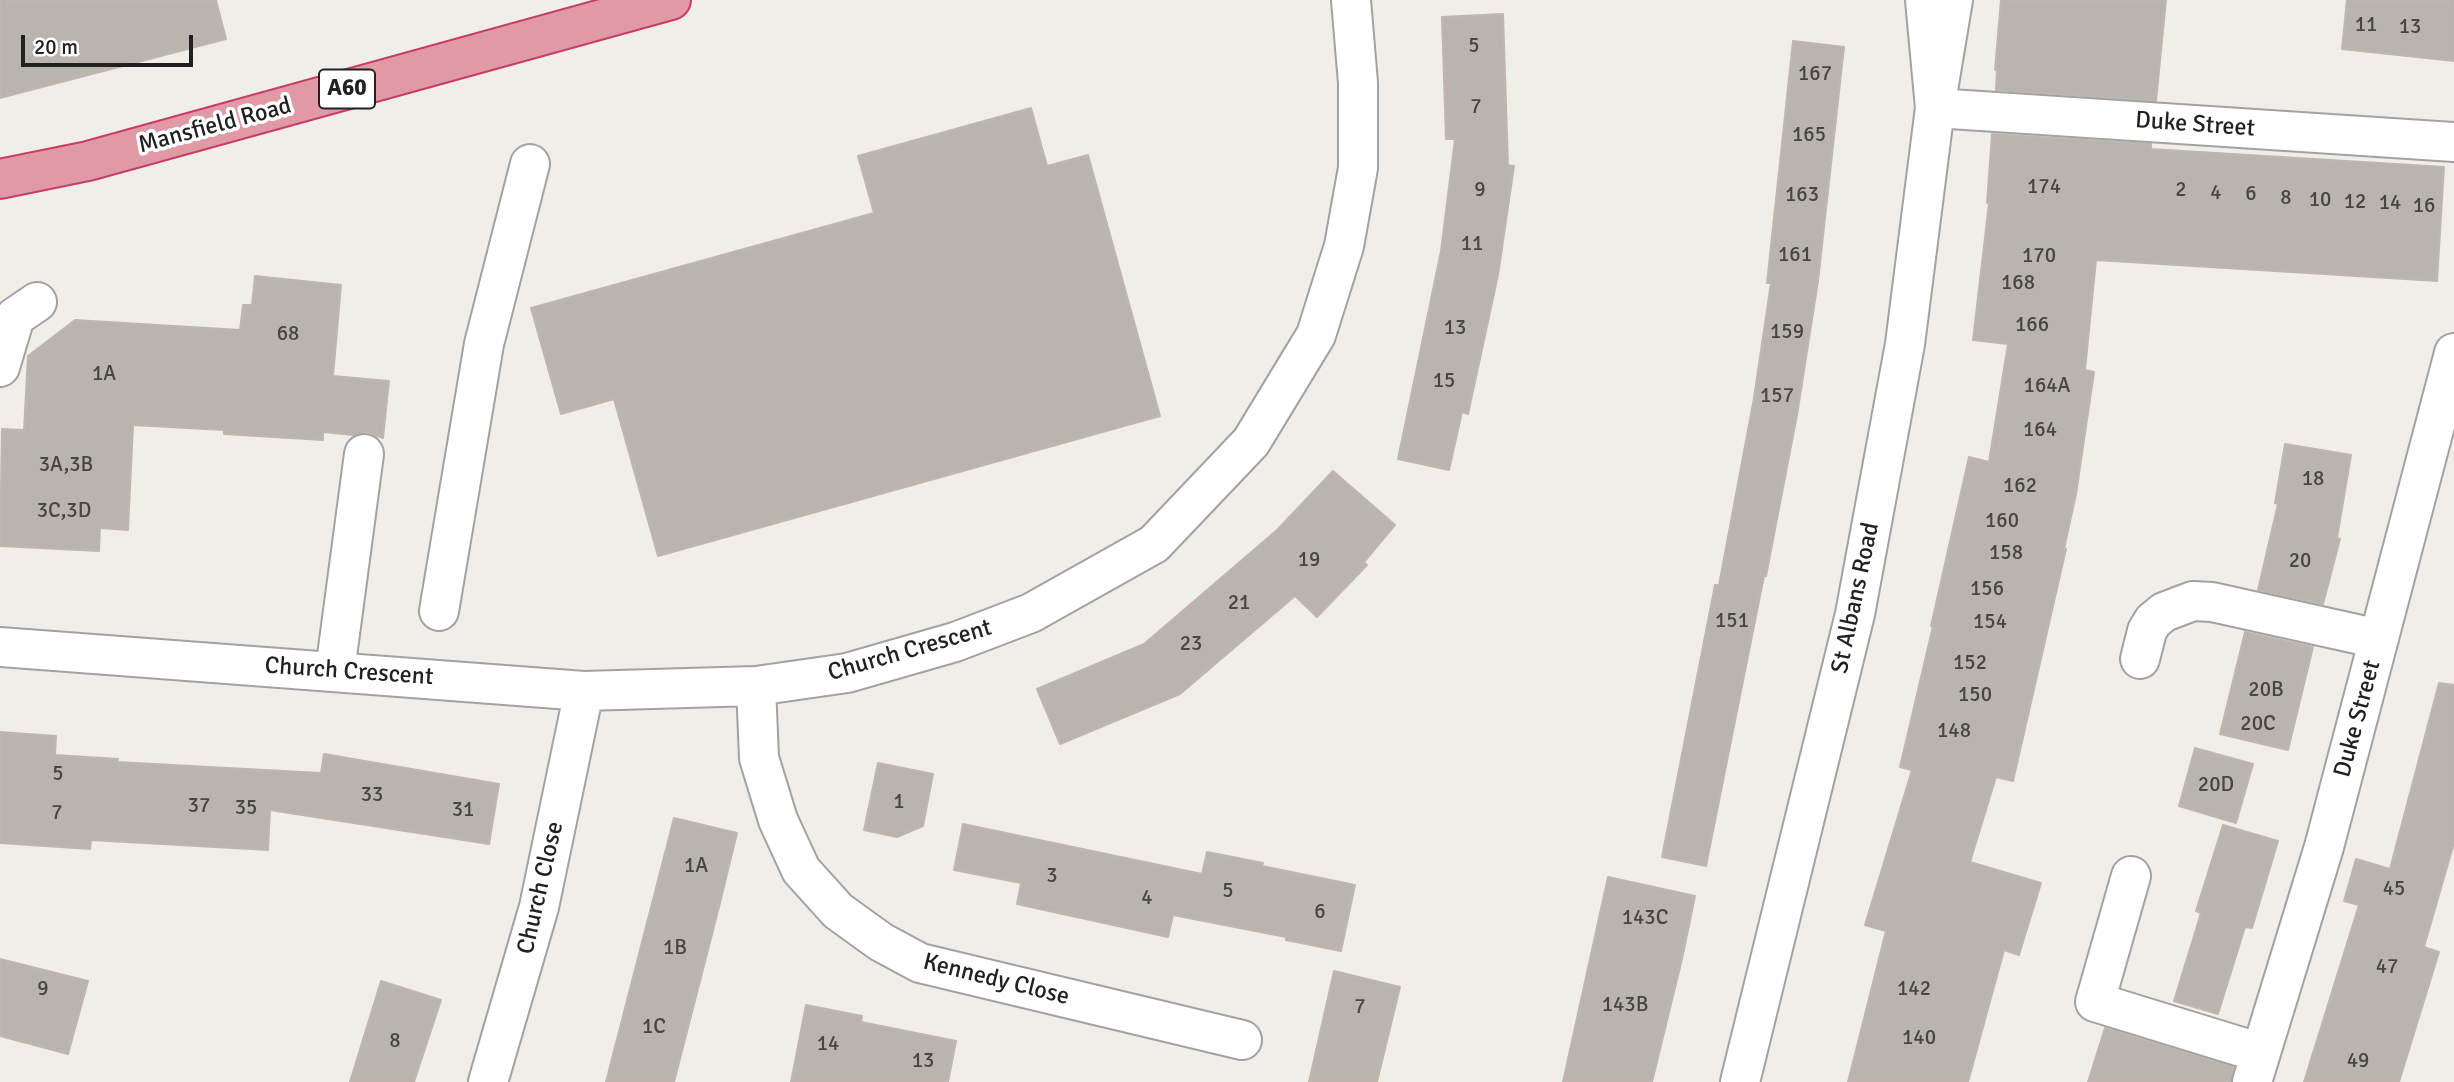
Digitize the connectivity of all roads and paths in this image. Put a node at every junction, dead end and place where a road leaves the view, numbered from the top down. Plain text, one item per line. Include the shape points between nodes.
1 (671, 0) edge
2 (1351, 0) edge
3 (1925, 0) edge
4 (1953, 0) edge
5 (633, 5) edge
6 (1935, 108) junction
7 (2454, 142) edge
8 (530, 164) dead end
9 (0, 179) edge
10 (37, 302) dead end
11 (2454, 353) edge
12 (0, 367) edge
13 (364, 454) dead end
14 (439, 611) dead end
15 (2379, 639) junction
16 (0, 647) edge
17 (2140, 659) dead end
18 (335, 671) junction
19 (756, 686) junction
20 (584, 691) junction
21 (2131, 876) dead end
22 (1242, 1040) dead end
23 (2257, 1068) edge
24 (488, 1082) edge
25 (1741, 1082) edge

1 - 5 highway, Mansfield Road / A60
2 - 19 street, Church Crescent via 1358,83 1358,167 1344,246 1316,335 1251,442 1154,544 1031,613 955,642 847,673
3 - 6 street, St Albans Road
4 - 6 street, St Albans Road
5 - 9 highway, Mansfield Road / A60 via 88,161
6 - 7 street, Duke Street
6 - 25 street, St Albans Road via 1905,344 1855,614
8 - 14 street via 484,344
10 - 12 street via 15,317
11 - 15 street, Duke Street
13 - 18 street
15 - 17 street via 2193,601 2153,621
15 - 23 street, Duke Street via 2324,847
16 - 18 street, Church Crescent
18 - 20 street, Church Crescent
19 - 20 street, Church Crescent
19 - 22 street, Kennedy Close via 759,758 778,820 801,870 838,911 920,963
20 - 24 street, Church Close via 539,907
21 - 23 street via 2095,1002

